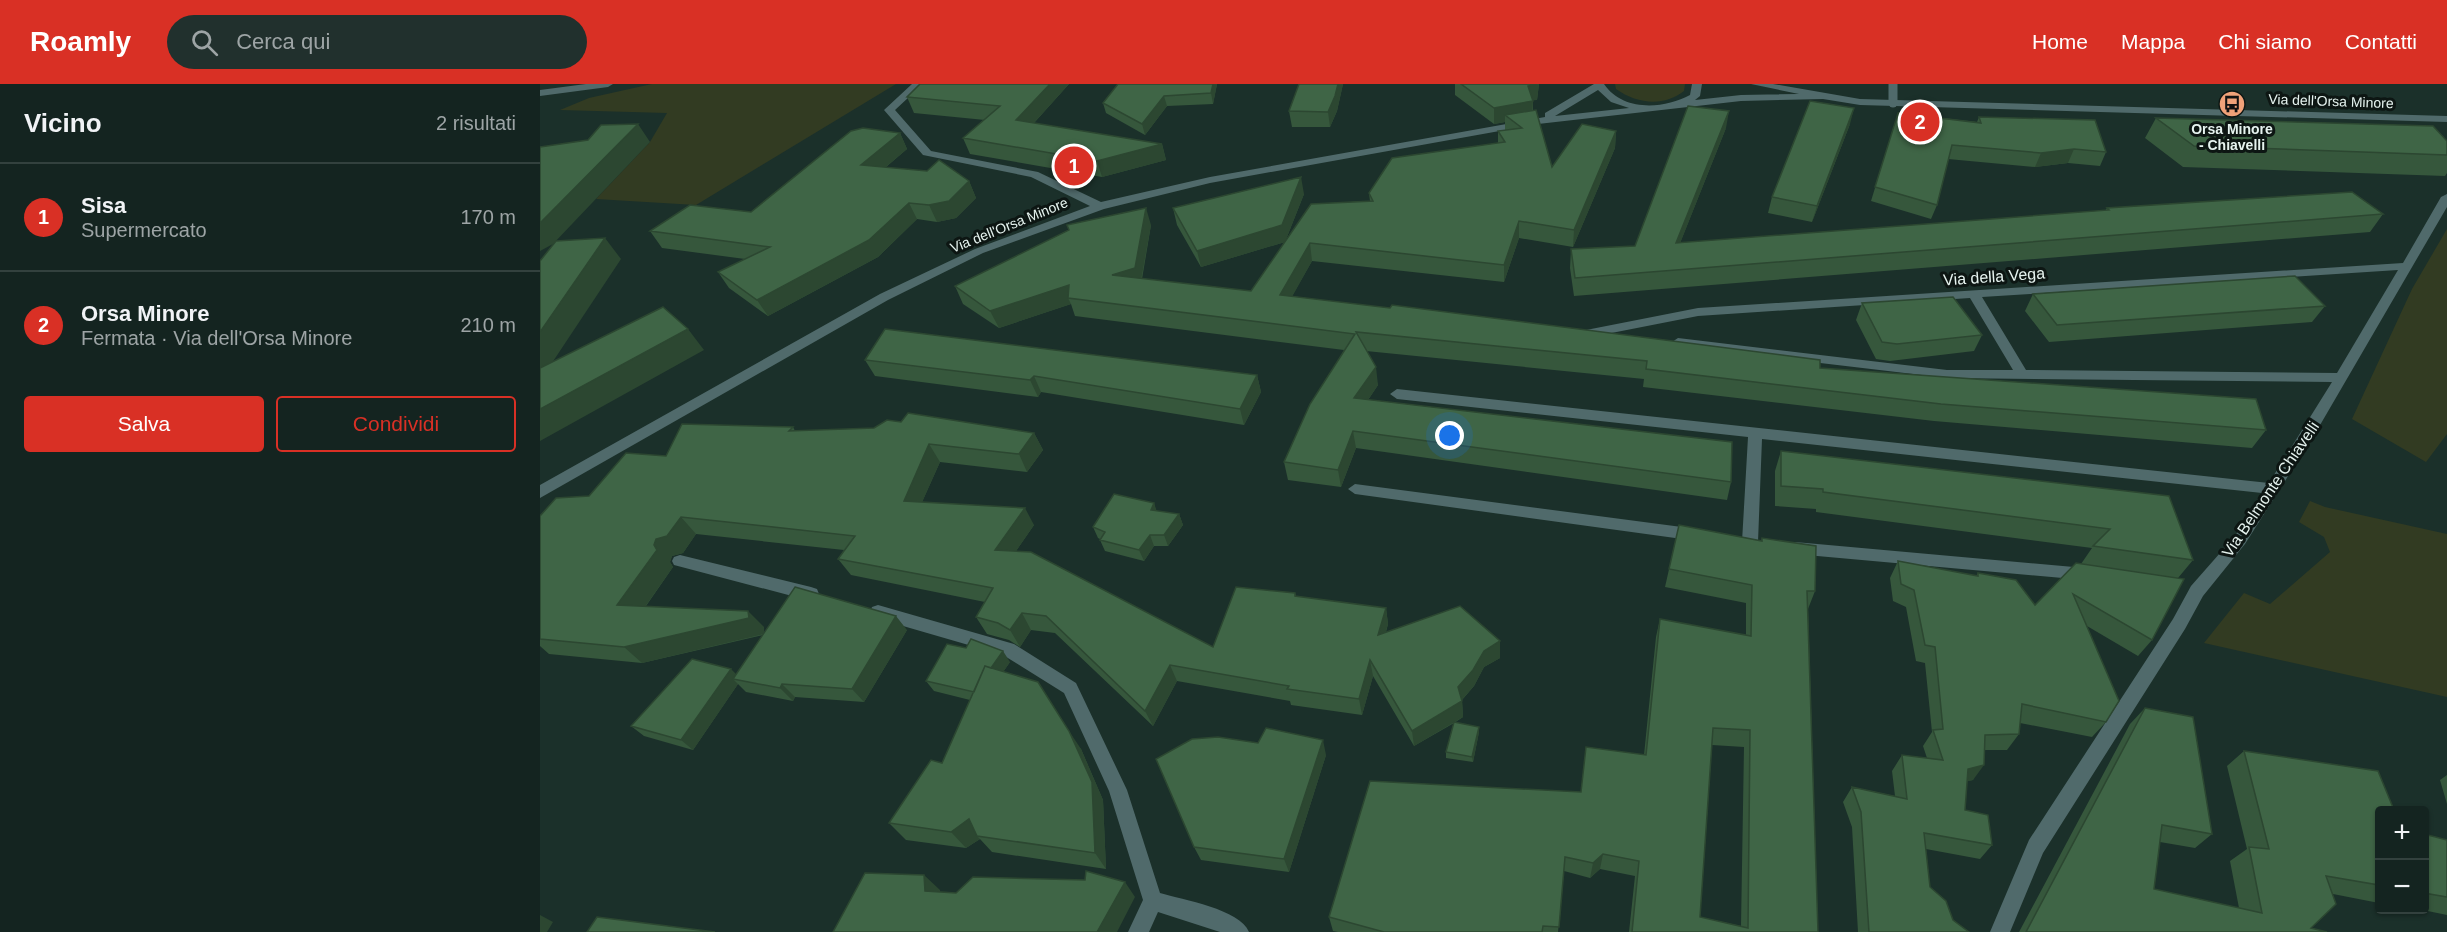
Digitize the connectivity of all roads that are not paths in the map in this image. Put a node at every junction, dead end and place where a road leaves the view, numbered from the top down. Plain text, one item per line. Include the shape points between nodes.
1 (608, 84) edge
2 (918, 84) edge
3 (1599, 84) edge
4 (1697, 84) edge
5 (1756, 84) edge
6 (1893, 84) edge
7 (577, 87) edge
8 (540, 93) edge
9 (1819, 97) junction
10 (1893, 104) junction
11 (1678, 105) junction
12 (1647, 108) junction
13 (2447, 119) edge
14 (1538, 121) junction
15 (2447, 197) edge
16 (1100, 206) junction
17 (2405, 266) junction
18 (1974, 294) junction
19 (1633, 338) edge
20 (1668, 341) edge
21 (2022, 375) junction
22 (2341, 378) junction
23 (1396, 394) dead end
24 (1755, 433) junction
25 (1355, 489) dead end
26 (2272, 489) junction
27 (540, 492) edge
28 (1716, 538) edge
29 (1750, 542) edge
30 (1785, 547) edge
31 (680, 561) dead end
32 (2106, 578) edge
33 (830, 599) edge
34 (864, 608) edge
35 (1153, 901) junction
36 (1138, 932) edge
37 (1239, 932) edge
38 (2000, 932) edge

1 - 7 street
2 - 16 street via 889,110 927,153 1034,174
3 - 12 street via 1620,102
3 - 14 street
4 - 11 street via 1695,96
5 - 9 street
6 - 10 lane
7 - 8 street
9 - 10 street, Via dell'Orsa Minore
9 - 11 street via 1741,98
10 - 13 street, Via dell'Orsa Minore
11 - 12 street
12 - 14 street
14 - 16 street, Via dell'Orsa Minore via 1210,180
15 - 17 street, Via Belmonte Chiavelli
16 - 27 street, Via dell'Orsa Minore via 979,251 884,297
17 - 18 street, Via della Vega
17 - 22 street, Via Belmonte Chiavelli
18 - 19 street, Via della Vega via 1698,312 1581,333
18 - 21 street
20 - 21 street via 1947,374
21 - 22 street
22 - 26 street, Via Belmonte Chiavelli
23 - 24 street
24 - 26 street
24 - 29 street
25 - 28 street
26 - 38 street, Via Belmonte Chiavelli via 2240,540 2191,590 2179,624 2036,847
30 - 32 street
31 - 33 street
34 - 35 street via 1008,650 1070,688 1118,790
35 - 36 street
35 - 37 street via 1219,920

